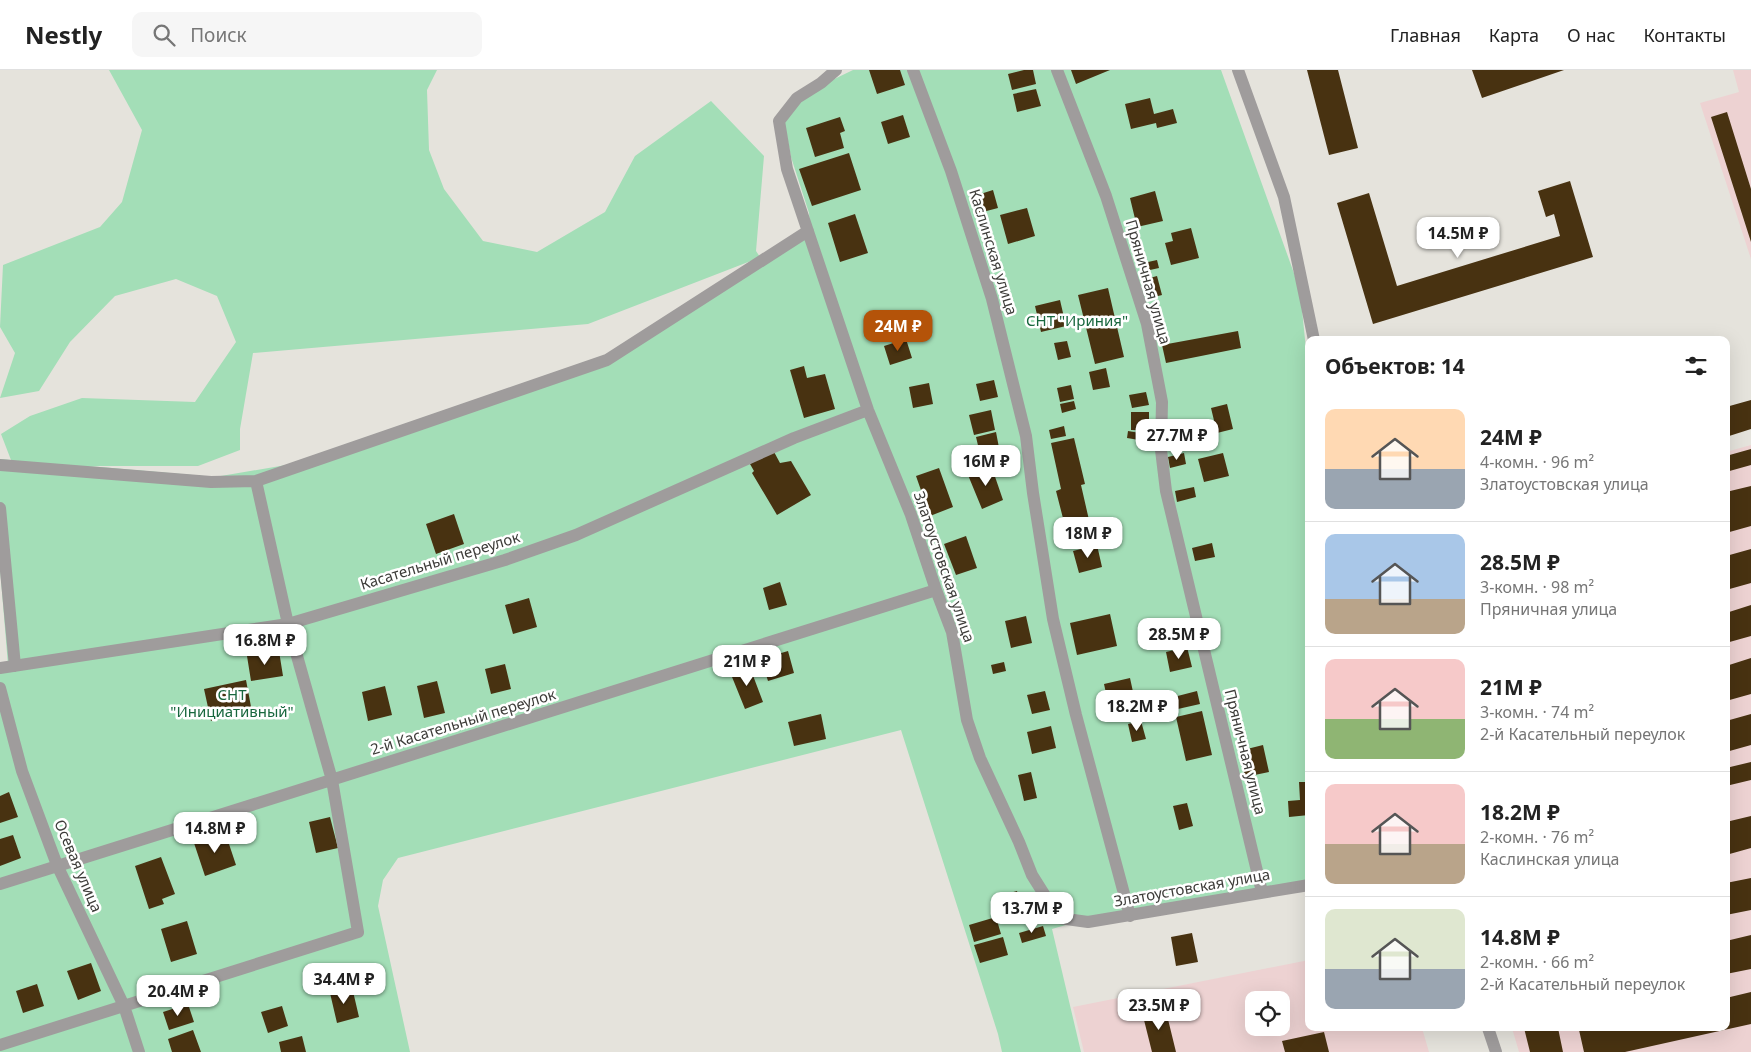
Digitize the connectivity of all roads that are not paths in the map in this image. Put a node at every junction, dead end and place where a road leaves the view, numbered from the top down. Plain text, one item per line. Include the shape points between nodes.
1 (836, 70) edge
2 (913, 70) edge
3 (1057, 70) edge
4 (1238, 70) edge
5 (808, 232) junction
6 (1313, 336) edge
7 (868, 410) junction
8 (0, 465) edge
9 (256, 481) junction
10 (0, 508) edge
11 (936, 590) junction
12 (288, 624) junction
13 (15, 666) junction
14 (0, 668) edge
15 (0, 688) edge
16 (332, 780) junction
17 (58, 865) junction
18 (0, 884) edge
19 (1305, 886) edge
20 (1262, 892) junction
21 (1130, 916) junction
22 (124, 1006) junction
23 (1489, 1031) edge
24 (0, 1045) edge
25 (139, 1052) edge
26 (1496, 1052) edge

1 - 5 street, Златоустовская улица via 797,98 780,122 788,169
2 - 21 street, Каслинская улица via 951,171 992,299 1026,436 1053,619
3 - 20 street, Пряничная улица via 1106,196 1147,324 1162,402 1166,491
4 - 6 street via 1284,197
5 - 7 street, Златоустовская улица
5 - 9 street via 607,360
7 - 11 street, Златоустовская улица via 911,515
7 - 12 street, Касательный переулок via 794,438 576,535 505,560
8 - 9 street via 211,482
9 - 12 street
10 - 13 street
11 - 16 street, 2-й Касательный переулок
11 - 21 street, Златоустовская улица via 952,632 967,720 983,765 1032,875 1059,918 1088,922
12 - 13 street, Касательный переулок
12 - 16 street
13 - 14 street, Касательный переулок
15 - 17 street, Осевая улица via 22,771
16 - 17 street, 2-й Касательный переулок
16 - 22 street via 358,932
17 - 18 street, 2-й Касательный переулок
17 - 22 street, Осевая улица
19 - 20 street, Златоустовская улица
20 - 21 street, Златоустовская улица
22 - 24 street
22 - 25 street, Осевая улица
23 - 26 street

